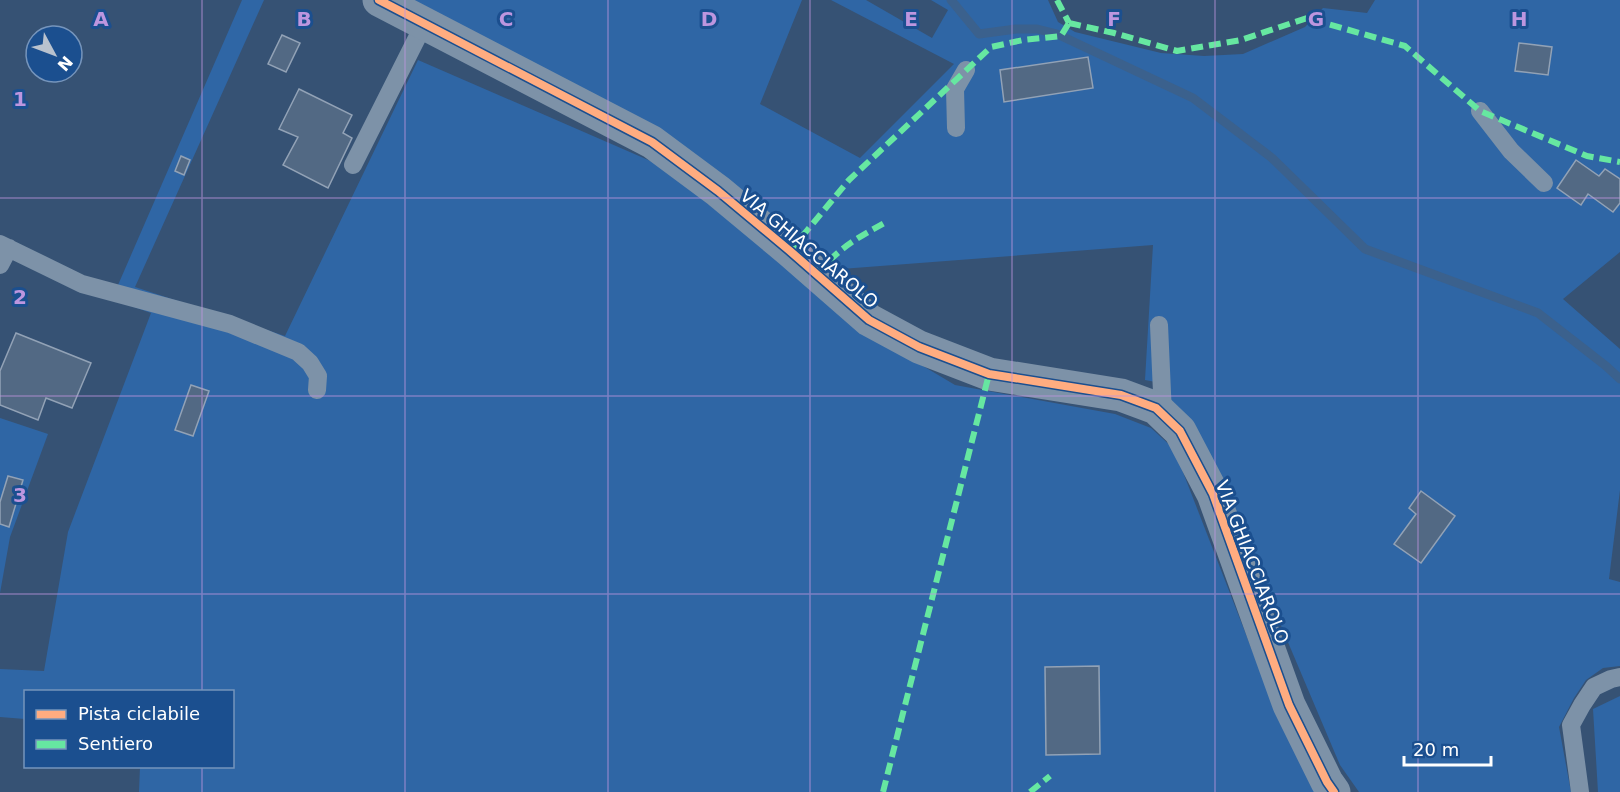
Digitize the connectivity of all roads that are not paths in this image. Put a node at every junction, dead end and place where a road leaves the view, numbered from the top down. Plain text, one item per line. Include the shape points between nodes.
1 (379, 0) edge
2 (424, 24) junction
3 (966, 70) dead end
4 (1480, 111) dead end
5 (956, 128) dead end
6 (353, 165) dead end
7 (1544, 183) dead end
8 (4, 246) edge
9 (0, 265) edge
10 (1159, 325) dead end
11 (317, 390) dead end
12 (1163, 415) junction
13 (1620, 677) edge
14 (1334, 792) edge
15 (1580, 792) edge

1 - 2 street, VIA GHIACCIAROLO
2 - 6 lane
2 - 12 street, VIA GHIACCIAROLO via 652,141 797,256 869,320 909,342 989,374 1121,395 1156,408
3 - 5 lane via 955,89
4 - 7 lane via 1511,151
8 - 9 lane
8 - 11 lane via 82,284 230,324 298,352 318,376
10 - 12 lane
12 - 14 street, VIA GHIACCIAROLO via 1180,431 1213,494 1289,705
13 - 15 lane via 1594,687 1571,725

